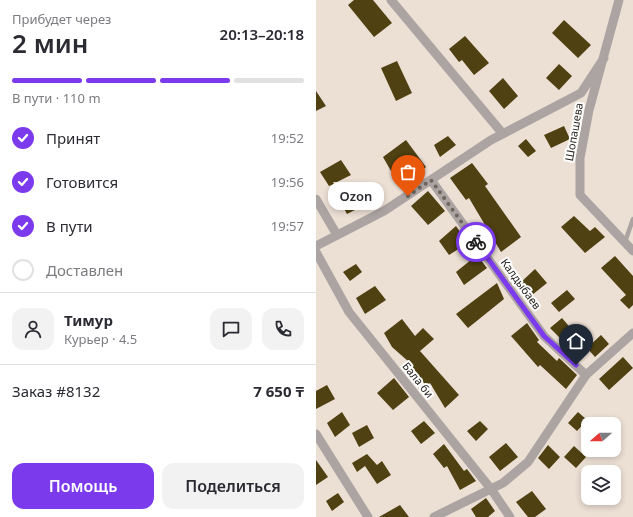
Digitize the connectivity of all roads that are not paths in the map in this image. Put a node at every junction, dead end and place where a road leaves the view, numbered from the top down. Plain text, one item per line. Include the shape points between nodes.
1 (391, 0) edge
2 (619, 0) edge
3 (604, 58) junction
4 (503, 134) junction
5 (431, 180) junction
6 (316, 199) edge
7 (633, 219) edge
8 (337, 235) junction
9 (625, 242) junction
10 (316, 246) edge
11 (633, 251) edge
12 (316, 252) edge
13 (633, 333) edge
14 (586, 375) junction
15 (316, 434) edge
16 (491, 489) junction
17 (368, 517) edge
18 (434, 517) edge
19 (510, 517) edge

1 - 4 street
2 - 3 street, Шопашева
3 - 4 street via 581,93
3 - 9 street, Шопашева via 589,110 580,158 580,195
4 - 5 street
5 - 8 street via 384,211
5 - 14 street, Калдыбаев via 544,336
6 - 8 street
7 - 9 lane
8 - 10 street
9 - 11 street, Шопашева
12 - 16 street, Бала би via 349,312
13 - 14 street
14 - 16 street via 528,462
15 - 17 street
16 - 18 street
16 - 19 street, Бала би

